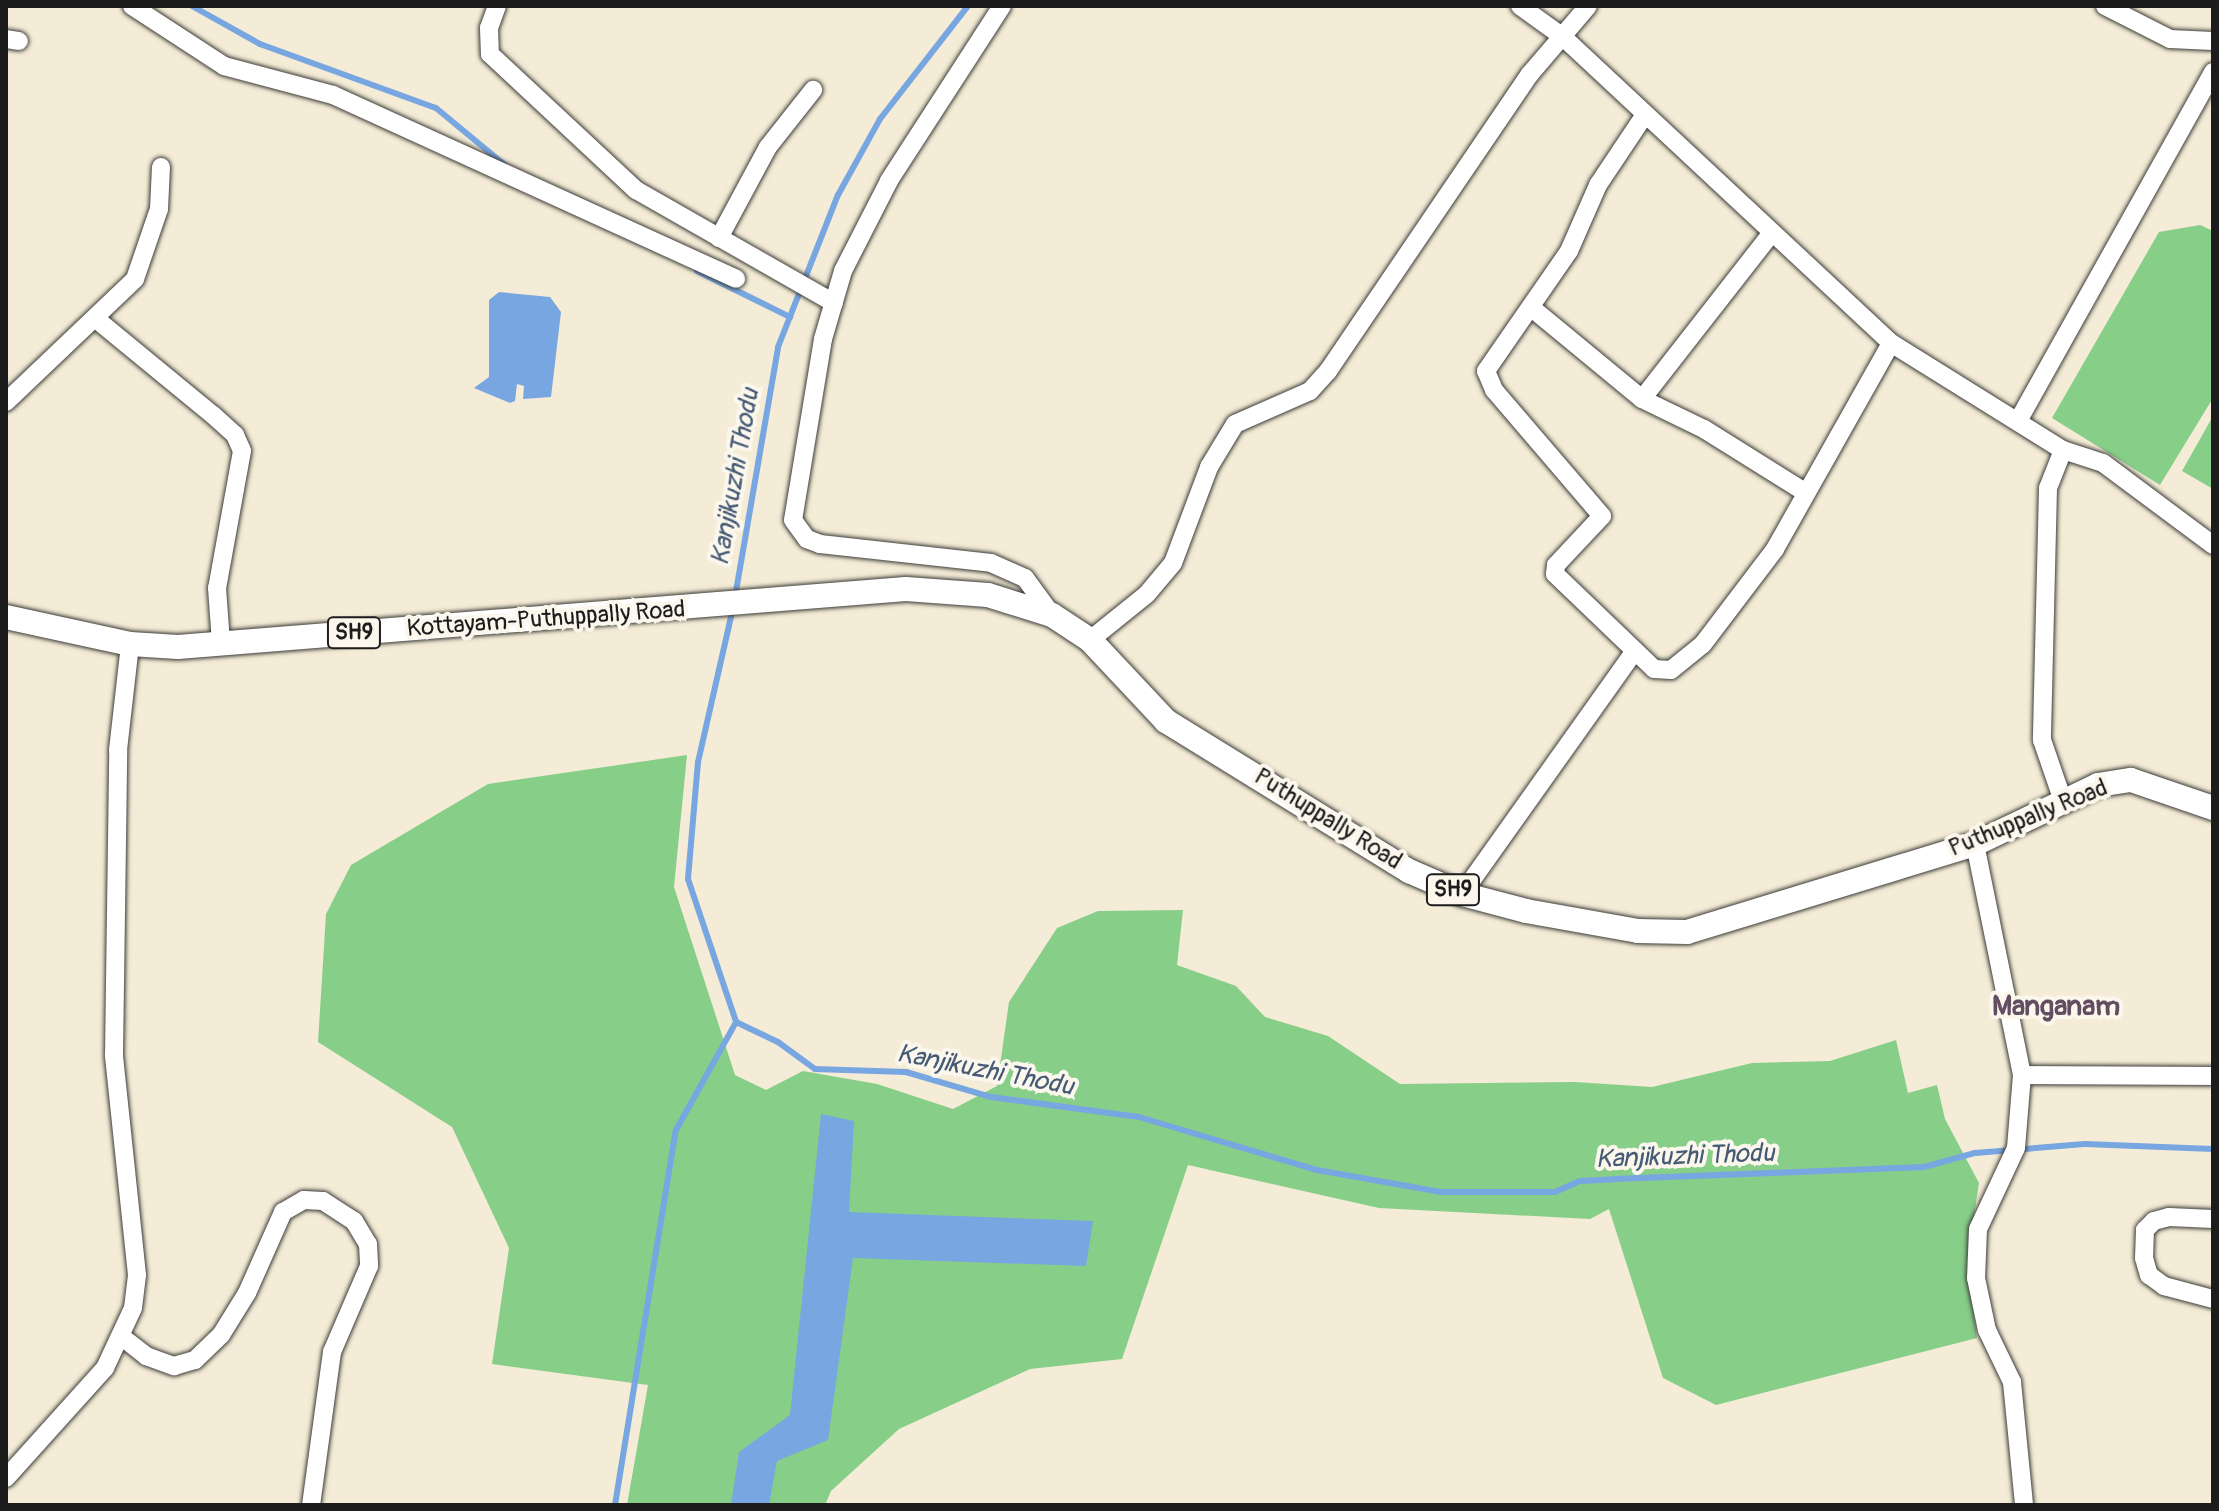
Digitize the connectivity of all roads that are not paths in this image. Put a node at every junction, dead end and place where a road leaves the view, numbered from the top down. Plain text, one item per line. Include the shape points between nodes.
1 (132, 6) edge
2 (497, 6) edge
3 (1002, 6) edge
4 (1520, 6) edge
5 (1588, 6) edge
6 (2105, 6) edge
7 (1563, 37) junction
8 (2213, 41) edge
9 (2213, 72) edge
10 (813, 90) dead end
11 (1644, 116) junction
12 (161, 167) dead end
13 (1771, 234) junction
14 (719, 238) junction
15 (736, 279) dead end
16 (834, 303) junction
17 (1533, 309) junction
18 (96, 319) junction
19 (1891, 343) junction
20 (1642, 399) junction
21 (6, 402) edge
22 (2018, 421) junction
23 (2063, 450) junction
24 (1805, 492) junction
25 (2213, 545) edge
26 (705, 608) joint
27 (1052, 615) junction
28 (6, 617) edge
29 (1090, 640) junction
30 (221, 643) junction
31 (130, 644) junction
32 (1633, 653) junction
33 (2063, 801) junction
34 (2213, 808) edge
35 (1975, 844) junction
36 (1462, 894) junction
37 (2022, 1075) junction
38 (2213, 1076) edge
39 (2213, 1219) edge
40 (2213, 1299) edge
41 (122, 1337) junction
42 (6, 1478) edge
43 (311, 1505) edge
44 (2024, 1505) edge

1 - 15 street via 224,66 333,95
2 - 14 street via 489,28 490,54 636,190
3 - 16 street via 889,181 843,271
4 - 7 street
5 - 7 street
6 - 8 street via 2170,39
7 - 11 street
7 - 29 street via 1530,74 1328,371 1310,391 1235,424 1209,467 1173,563 1140,600
9 - 22 street
10 - 14 street via 768,147
11 - 13 street
11 - 17 street via 1598,185 1569,251
12 - 18 street via 159,209 148,252 135,279
13 - 19 street
13 - 20 street
14 - 16 street
16 - 27 street via 795,506 799,530 820,544 843,549 991,563 1025,578
17 - 20 street
17 - 32 street via 1489,365 1487,380 1599,508 1599,521 1556,565 1555,574
18 - 21 street via 37,367
18 - 30 street via 213,415 235,435 242,451 217,588
19 - 22 street
19 - 24 street
20 - 24 street via 1704,429
22 - 23 street
23 - 25 street via 2103,463
23 - 33 street via 2048,488 2042,740
24 - 32 street via 1775,549 1703,644 1671,670 1654,669
26 - 27 main road, Puthuppally Road / SH9 via 906,589 988,595
26 - 30 main road, Kottayam-Puthuppally Road / SH9
27 - 29 main road, Puthuppally Road / SH9
28 - 31 main road, Kottayam-Puthuppally Road / SH9
29 - 36 main road, Puthuppally Road / SH9 via 1166,721 1409,871
30 - 31 main road, Kottayam-Puthuppally Road / SH9
31 - 41 street via 118,750 114,1055 137,1275
32 - 36 street
33 - 34 main road, Puthuppally Road / SH9 via 2098,785 2131,780
33 - 35 main road, Puthuppally Road / SH9
35 - 36 main road, Puthuppally Road / SH9 via 1687,932 1589,923
35 - 37 street
37 - 38 street
37 - 44 street via 2016,1148 1988,1202 1975,1249 1987,1330 2012,1382
39 - 40 street via 2154,1221 2145,1230 2144,1258 2149,1275 2164,1286
41 - 42 street via 79,1400
41 - 43 street via 146,1356 174,1366 195,1360 221,1335 247,1293 283,1212 304,1200 323,1201 354,1221 368,1244 369,1266 332,1352

